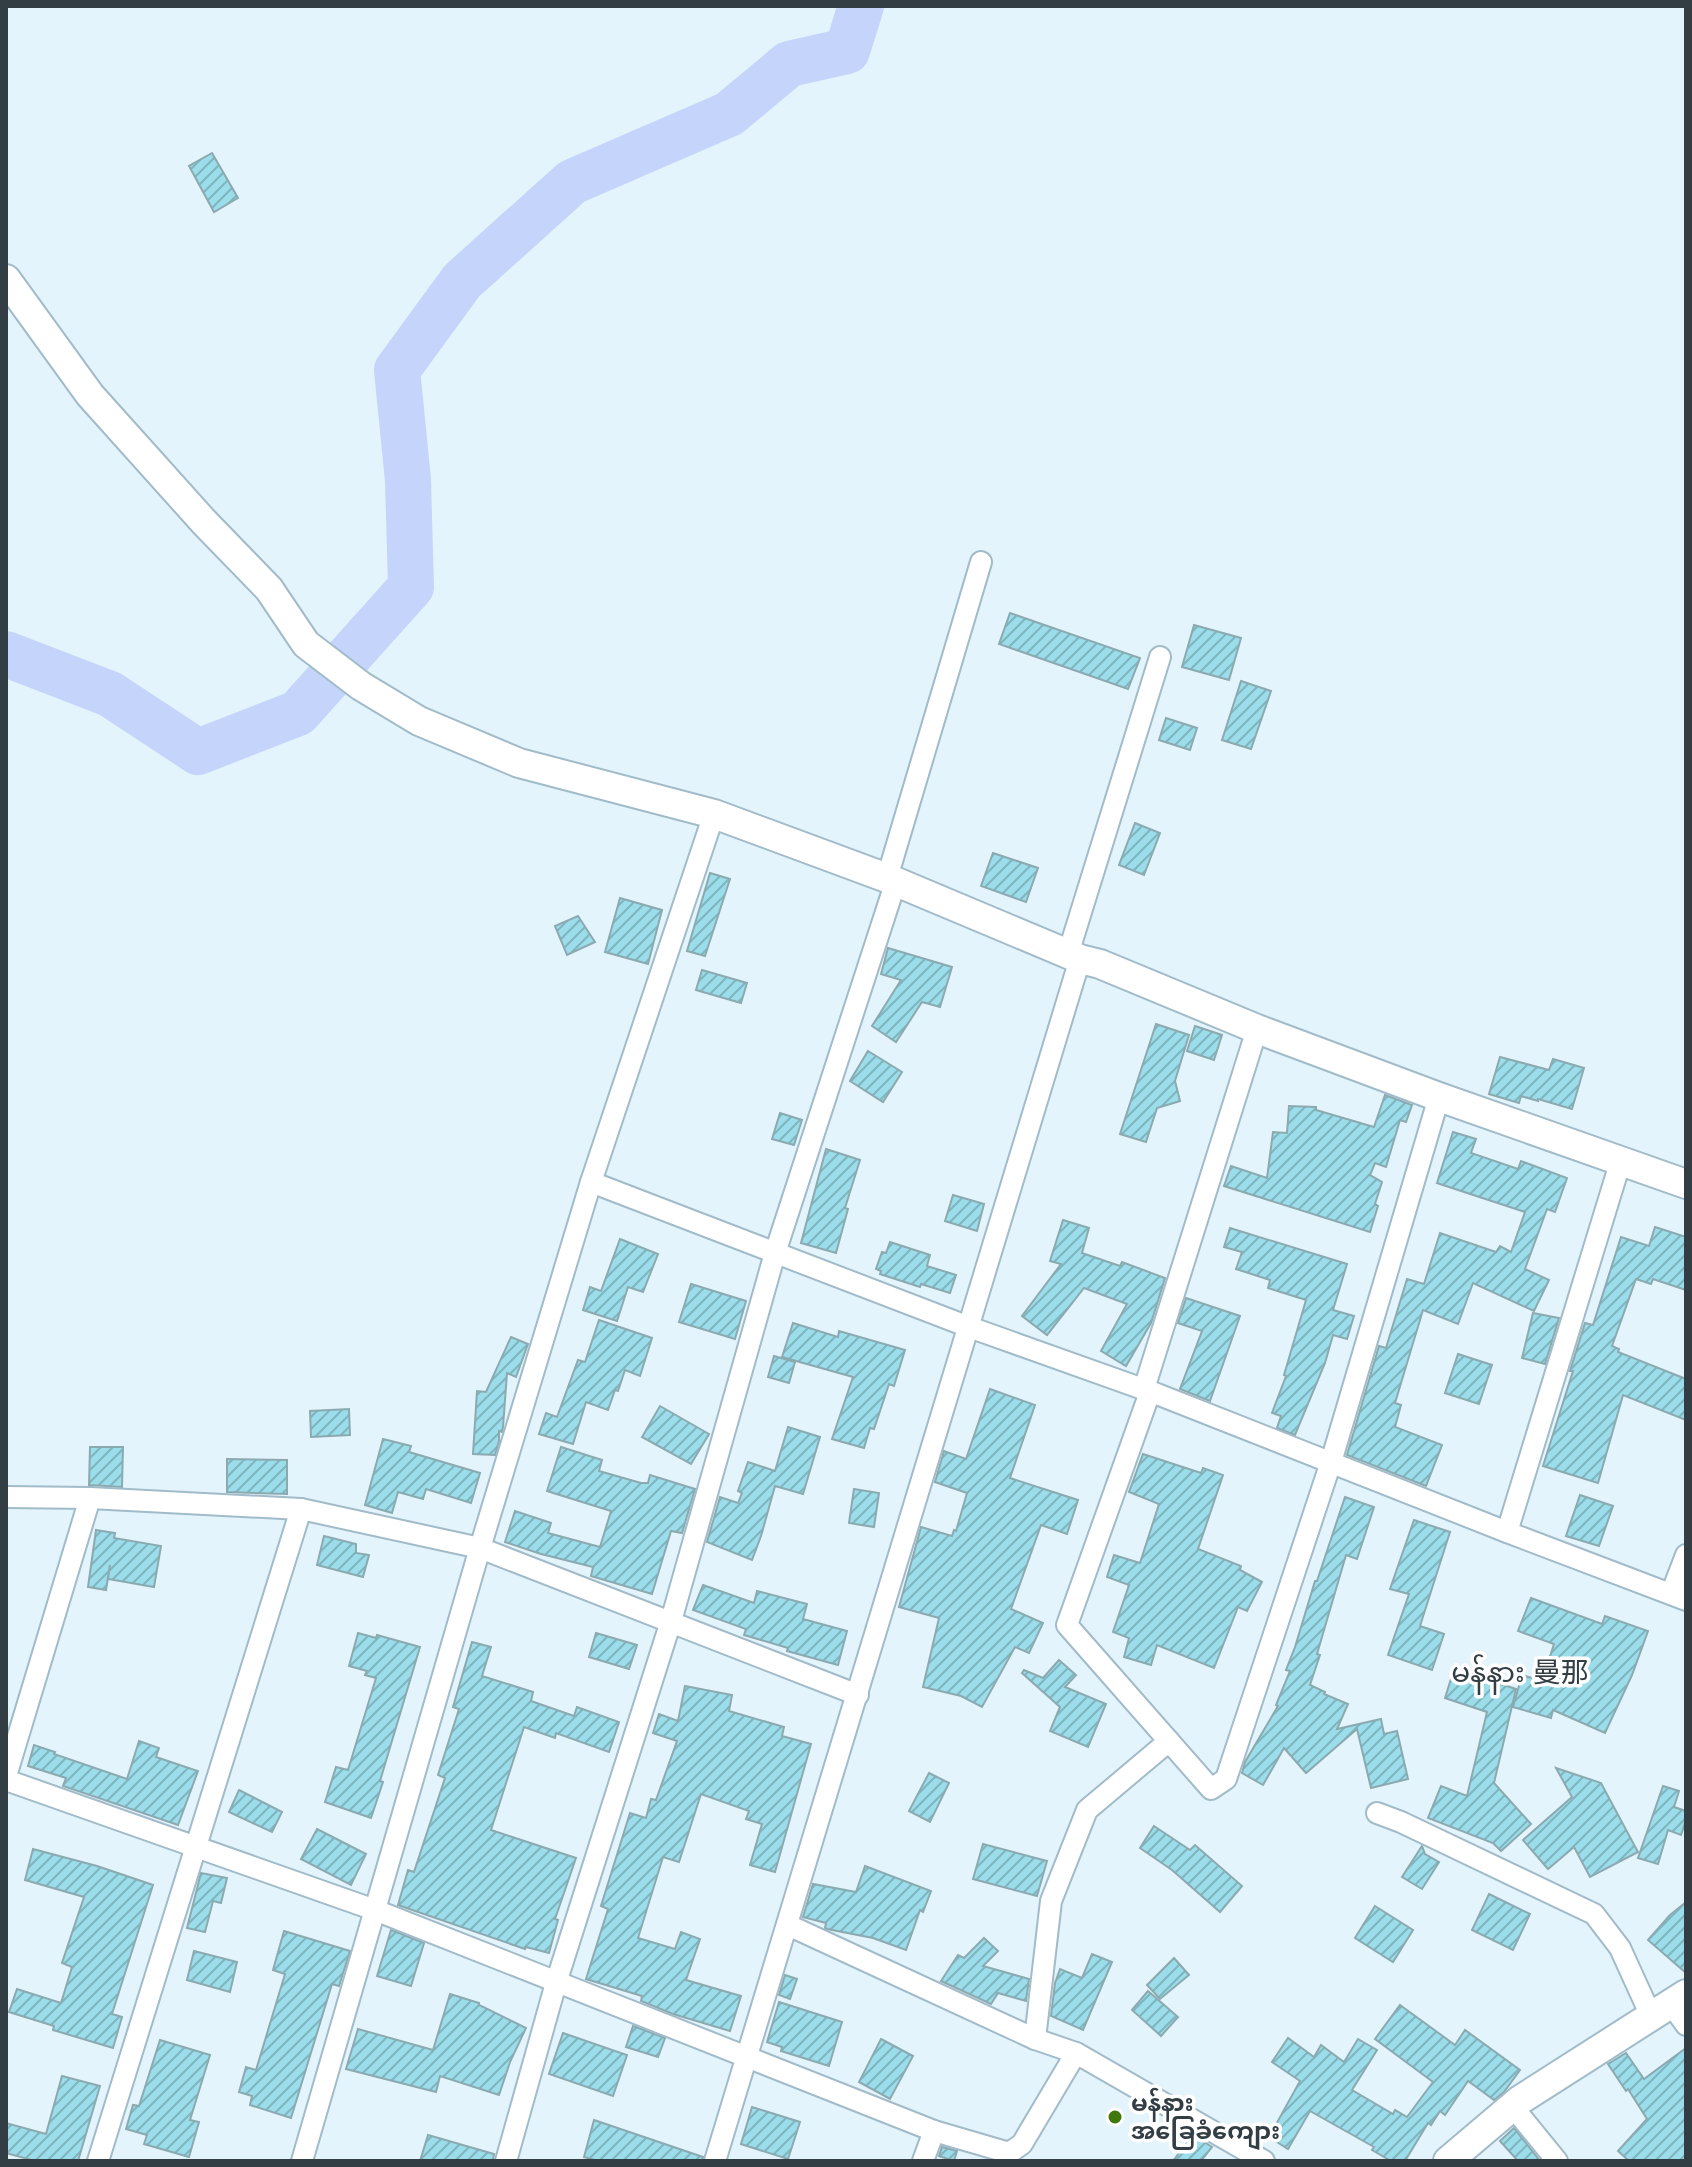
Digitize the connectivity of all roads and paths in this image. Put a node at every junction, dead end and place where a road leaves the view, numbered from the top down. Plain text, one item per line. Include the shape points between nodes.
1 (6, 279) edge
2 (981, 562) dead end
3 (1160, 657) dead end
4 (714, 814) junction
5 (892, 880) junction
6 (1074, 956) junction
7 (1257, 1029) junction
8 (1439, 1097) junction
9 (1621, 1160) junction
10 (591, 1182) junction
11 (1686, 1184) edge
12 (775, 1253) junction
13 (969, 1327) junction
14 (1147, 1390) junction
15 (1331, 1462) junction
16 (6, 1497) edge
17 (90, 1498) junction
18 (301, 1509) junction
19 (1507, 1532) junction
20 (480, 1548) junction
21 (1686, 1555) edge
22 (1678, 1597) edge
23 (671, 1621) junction
24 (858, 1695) junction
25 (1169, 1741) junction
26 (6, 1778) edge
27 (1377, 1813) dead end
28 (197, 1847) junction
29 (375, 1910) junction
30 (788, 1925) junction
31 (556, 1983) junction
32 (1673, 2010) edge
33 (1035, 2039) junction
34 (1076, 2053) junction
35 (748, 2057) junction
36 (1513, 2107) junction
37 (934, 2131) junction
38 (98, 2161) edge
39 (302, 2161) edge
40 (506, 2161) edge
41 (715, 2161) edge
42 (923, 2161) edge
43 (1264, 2161) edge
44 (1448, 2161) edge
45 (1557, 2161) edge

1 - 4 street via 90,395 269,589 306,644 361,686 419,721 519,763
2 - 5 street
3 - 6 street
4 - 5 street
4 - 10 street
5 - 6 street
5 - 12 street
6 - 7 street
6 - 13 street
7 - 8 street
7 - 14 street
8 - 9 street
8 - 15 street
9 - 11 street
9 - 19 street
10 - 12 street
10 - 20 street
12 - 13 street
12 - 23 street
13 - 14 street
13 - 24 street
14 - 15 street
14 - 25 street via 1067,1625
15 - 19 street
15 - 25 street via 1226,1779 1211,1789
16 - 17 street
17 - 18 street
17 - 26 street
18 - 20 street
18 - 28 street
19 - 22 street
20 - 23 street
20 - 29 street
21 - 22 street
23 - 24 street
23 - 31 street
24 - 30 street
25 - 33 street via 1087,1810 1051,1901
26 - 28 street
27 - 32 street via 1594,1914
28 - 29 street
28 - 38 street
29 - 31 street
29 - 39 street
30 - 33 street
30 - 35 street
31 - 35 street
31 - 40 street
32 - 36 street
33 - 34 street
34 - 37 street via 1022,2144 1012,2151
34 - 43 street
35 - 37 street
35 - 41 street
36 - 44 street
36 - 45 street
37 - 42 street

